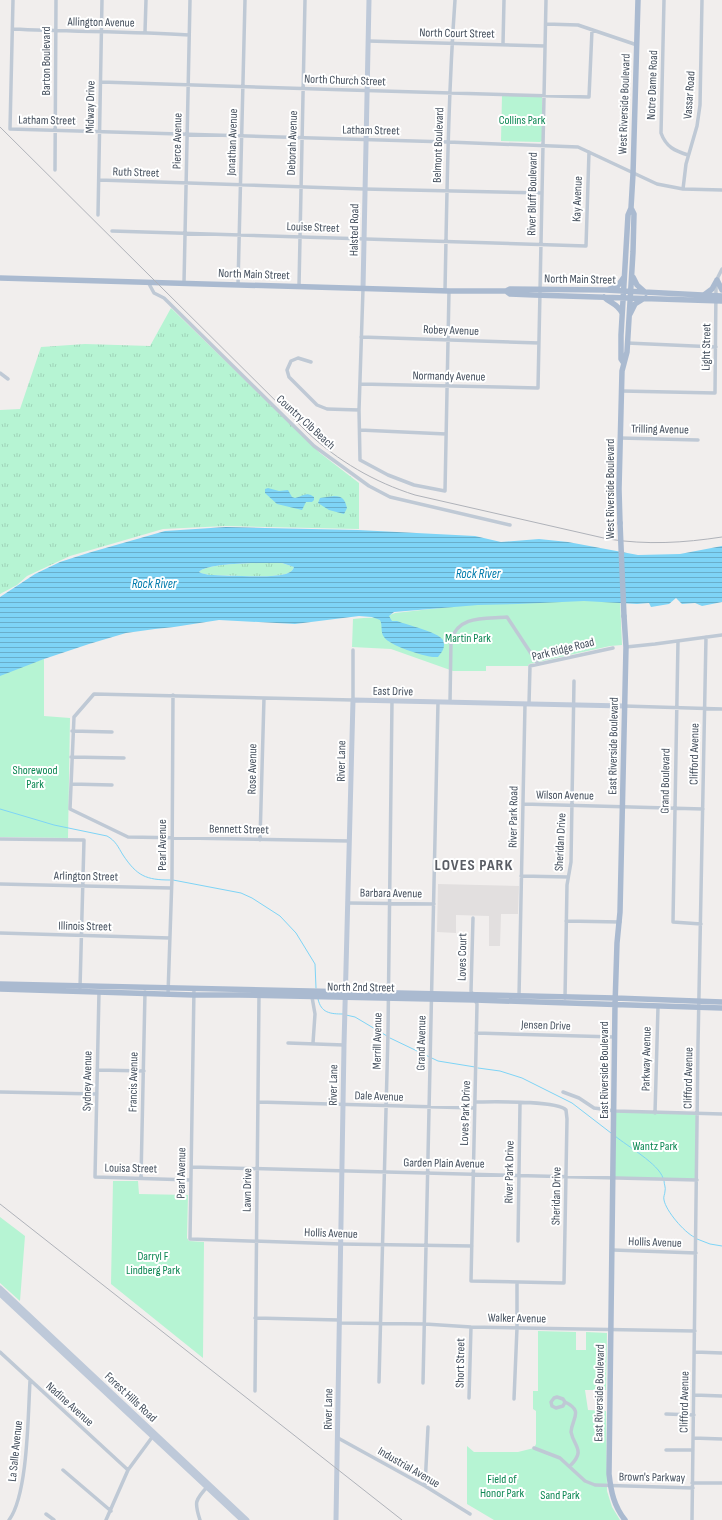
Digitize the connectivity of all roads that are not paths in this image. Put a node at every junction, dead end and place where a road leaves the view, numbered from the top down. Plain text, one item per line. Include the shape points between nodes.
1 (14, 0) edge
2 (56, 0) edge
3 (102, 0) edge
4 (146, 0) edge
5 (190, 0) edge
6 (245, 0) edge
7 (305, 0) edge
8 (369, 0) edge
9 (455, 0) edge
10 (504, 0) edge
11 (546, 0) edge
12 (638, 0) edge
13 (664, 0) edge
14 (702, 0) edge
15 (546, 24) junction
16 (13, 29) junction
17 (592, 30) junction
18 (56, 31) junction
19 (102, 31) junction
20 (145, 32) junction
21 (189, 35) junction
22 (368, 41) junction
23 (452, 43) junction
24 (503, 44) junction
25 (638, 45) junction
26 (545, 46) junction
27 (101, 82) junction
28 (188, 85) junction
29 (243, 87) junction
30 (304, 88) junction
31 (367, 91) junction
32 (450, 93) junction
33 (544, 96) junction
34 (56, 130) junction
35 (100, 131) junction
36 (187, 134) junction
37 (242, 136) junction
38 (303, 138) junction
39 (366, 139) junction
40 (448, 142) junction
41 (543, 145) junction
42 (589, 152) junction
43 (688, 155) junction
44 (55, 170) dead end
45 (633, 174) junction
46 (99, 180) junction
47 (186, 184) junction
48 (240, 185) junction
49 (301, 187) junction
50 (364, 189) junction
51 (683, 189) junction
52 (722, 190) edge
53 (447, 191) junction
54 (542, 193) junction
55 (631, 208) junction
56 (98, 215) dead end
57 (112, 231) dead end
58 (186, 233) junction
59 (239, 234) junction
60 (300, 236) junction
61 (363, 238) junction
62 (446, 242) junction
63 (541, 244) junction
64 (586, 246) joint
65 (722, 269) edge
66 (632, 274) junction
67 (625, 275) junction
68 (0, 278) edge
69 (717, 280) junction
70 (148, 282) junction
71 (184, 283) junction
72 (238, 285) junction
73 (300, 286) junction
74 (363, 289) junction
75 (722, 290) edge
76 (447, 291) junction
77 (624, 291) junction
78 (630, 291) junction
79 (540, 292) junction
80 (604, 293) junction
81 (646, 293) junction
82 (704, 295) junction
83 (623, 298) junction
84 (630, 298) junction
85 (643, 299) junction
86 (720, 299) edge
87 (622, 313) junction
88 (628, 318) junction
89 (361, 336) junction
90 (448, 340) junction
91 (539, 343) junction
92 (627, 343) junction
93 (716, 347) junction
94 (311, 362) dead end
95 (623, 362) junction
96 (0, 373) edge
97 (8, 379) dead end
98 (360, 384) junction
99 (447, 386) junction
100 (538, 388) joint
101 (622, 391) junction
102 (359, 410) junction
103 (360, 430) junction
104 (446, 434) junction
105 (620, 438) junction
106 (698, 440) dead end
107 (445, 491) joint
108 (510, 525) dead end
109 (624, 616) joint
110 (722, 634) edge
111 (706, 637) junction
112 (678, 641) junction
113 (626, 647) junction
114 (613, 648) dead end
115 (353, 650) dead end
116 (538, 664) junction
117 (574, 681) dead end
118 (173, 695) junction
119 (264, 698) junction
120 (353, 700) junction
121 (392, 701) junction
122 (438, 702) junction
123 (450, 702) junction
124 (527, 704) junction
125 (574, 704) junction
126 (624, 706) junction
127 (677, 708) junction
128 (705, 708) junction
129 (722, 709) edge
130 (72, 731) junction
131 (112, 732) dead end
132 (72, 757) junction
133 (124, 758) dead end
134 (71, 784) junction
135 (112, 785) dead end
136 (523, 804) junction
137 (572, 805) junction
138 (623, 807) junction
139 (674, 808) junction
140 (703, 809) junction
141 (172, 837) junction
142 (0, 839) edge
143 (260, 840) junction
144 (350, 841) junction
145 (521, 876) junction
146 (568, 877) junction
147 (0, 884) edge
148 (82, 886) junction
149 (171, 886) junction
150 (348, 903) junction
151 (389, 903) junction
152 (434, 904) junction
153 (472, 918) dead end
154 (566, 921) junction
155 (620, 922) junction
156 (701, 924) junction
157 (0, 933) edge
158 (81, 936) junction
159 (170, 938) junction
160 (0, 984) edge
161 (168, 987) junction
162 (80, 988) junction
163 (99, 988) junction
164 (194, 988) junction
165 (0, 989) edge
166 (145, 990) junction
167 (259, 992) junction
168 (168, 994) junction
169 (194, 995) junction
170 (313, 995) junction
171 (346, 995) junction
172 (388, 996) junction
173 (432, 997) junction
174 (474, 998) junction
175 (615, 998) junction
176 (519, 999) junction
177 (565, 1000) junction
178 (671, 1000) junction
179 (699, 1001) junction
180 (722, 1002) edge
181 (615, 1006) junction
182 (658, 1007) junction
183 (671, 1007) junction
184 (699, 1008) junction
185 (722, 1008) edge
186 (476, 1033) junction
187 (615, 1037) junction
188 (288, 1043) dead end
189 (314, 1043) junction
190 (344, 1046) junction
191 (97, 1070) junction
192 (144, 1071) junction
193 (0, 1092) edge
194 (563, 1092) dead end
195 (97, 1094) junction
196 (258, 1102) junction
197 (474, 1102) junction
198 (520, 1103) junction
199 (343, 1105) junction
200 (385, 1106) junction
201 (430, 1107) junction
202 (474, 1108) junction
203 (615, 1111) junction
204 (655, 1113) junction
205 (697, 1114) junction
206 (722, 1114) edge
207 (191, 1167) junction
208 (258, 1168) junction
209 (342, 1171) junction
210 (385, 1172) junction
211 (428, 1173) junction
212 (473, 1174) junction
213 (518, 1176) junction
214 (566, 1176) junction
215 (96, 1178) joint
216 (141, 1178) junction
217 (613, 1178) junction
218 (191, 1180) junction
219 (697, 1180) junction
220 (190, 1239) joint
221 (256, 1241) junction
222 (518, 1242) dead end
223 (341, 1244) junction
224 (383, 1245) junction
225 (426, 1246) junction
226 (472, 1246) junction
227 (613, 1250) junction
228 (696, 1253) junction
229 (517, 1282) junction
230 (0, 1288) edge
231 (0, 1294) edge
232 (255, 1318) junction
233 (30, 1319) junction
234 (339, 1321) junction
235 (381, 1324) junction
236 (425, 1324) junction
237 (471, 1327) junction
238 (518, 1328) junction
239 (611, 1330) junction
240 (695, 1331) junction
241 (0, 1352) edge
242 (695, 1352) junction
243 (722, 1353) edge
244 (30, 1381) junction
245 (379, 1382) dead end
246 (423, 1383) dead end
247 (255, 1391) dead end
248 (694, 1395) junction
249 (722, 1396) edge
250 (469, 1398) dead end
251 (514, 1399) dead end
252 (565, 1402) dead end
253 (666, 1414) dead end
254 (694, 1415) junction
255 (428, 1427) dead end
256 (153, 1435) junction
257 (338, 1438) junction
258 (693, 1438) junction
259 (722, 1439) edge
260 (534, 1448) dead end
261 (666, 1450) dead end
262 (693, 1450) junction
263 (570, 1466) junction
264 (63, 1470) dead end
265 (128, 1470) junction
266 (692, 1482) junction
267 (722, 1483) edge
268 (209, 1486) junction
269 (425, 1486) junction
270 (610, 1486) junction
271 (692, 1488) junction
272 (111, 1511) junction
273 (46, 1514) dead end
274 (470, 1514) dead end
275 (9, 1520) edge
276 (54, 1520) edge
277 (106, 1520) edge
278 (200, 1520) edge
279 (242, 1520) edge
280 (247, 1520) edge
281 (336, 1520) edge
282 (625, 1520) edge
283 (692, 1520) edge

1 - 16 street
2 - 18 street, Barton Boulevard
3 - 19 street, Midway Drive
4 - 20 street
5 - 21 street, Pierce Avenue
6 - 29 street, Jonathan Avenue
7 - 30 street, Deborah Avenue
8 - 22 street, Halsted Road
9 - 23 street, Belmont Boulevard
10 - 24 street
11 - 15 street, River Bluff Boulevard
12 - 25 main road, West Riverside Boulevard
13 - 43 street, Notre Dame Road via 661,133 669,146
14 - 43 street, Vassar Road via 700,105
15 - 17 street via 578,25
15 - 26 street, River Bluff Boulevard
16 - 18 street, Allington Avenue
16 - 34 street, Latham Street via 10,129
17 - 25 street
17 - 33 street, North Church Street via 589,97
18 - 19 street, Allington Avenue
18 - 34 street, Barton Boulevard
19 - 20 street, Allington Avenue
19 - 27 street, Midway Drive
20 - 21 street, Allington Avenue
21 - 28 street, Pierce Avenue
22 - 23 street, North Court Street
22 - 31 street, Halsted Road
23 - 24 street, North Court Street
23 - 32 street, Belmont Boulevard
24 - 26 street, North Court Street
25 - 45 main road, West Riverside Boulevard
26 - 33 street, River Bluff Boulevard
27 - 28 street, North Church Street
27 - 35 street, Midway Drive
28 - 29 street, North Church Street
28 - 36 street, Pierce Avenue
29 - 30 street, North Church Street
29 - 37 street, Jonathan Avenue
30 - 31 street, North Church Street
30 - 38 street, Deborah Avenue
31 - 32 street, North Church Street
31 - 39 street, Halsted Road
32 - 33 street, North Church Street
32 - 40 street, Belmont Boulevard
33 - 41 street, River Bluff Boulevard
34 - 35 street, Latham Street
34 - 44 street, Barton Boulevard
35 - 36 street, Latham Street
35 - 46 street, Midway Drive
36 - 37 street, Latham Street
36 - 47 street, Pierce Avenue
37 - 38 street, Latham Street
37 - 48 street, Jonathan Avenue
38 - 39 street, Latham Street
38 - 49 street, Deborah Avenue
39 - 40 street, Latham Street
39 - 50 street, Halsted Road
40 - 41 street, Latham Street
40 - 53 street, Belmont Boulevard
41 - 42 street, Latham Street via 578,147
41 - 54 street, River Bluff Boulevard
42 - 45 street, Latham Street
42 - 64 street, Kay Avenue
43 - 51 street, Vassar Road
45 - 51 street, Latham Street via 657,184
45 - 55 main road, West Riverside Boulevard
46 - 47 street, Ruth Street
46 - 56 street, Midway Drive
47 - 48 street, Ruth Street
47 - 58 street, Pierce Avenue
48 - 49 street, Ruth Street
48 - 59 street, Jonathan Avenue
49 - 50 street, Ruth Street
49 - 60 street, Deborah Avenue
50 - 53 street, Ruth Street
50 - 61 street, Halsted Road
51 - 52 street, Latham Street
53 - 54 street, Ruth Street
53 - 62 street, Belmont Boulevard
54 - 63 street, River Bluff Boulevard
55 - 66 main road, West Riverside Boulevard via 634,214
55 - 67 main road, West Riverside Boulevard via 628,215
57 - 58 street, Louise Street
58 - 59 street, Louise Street
58 - 71 street, Pierce Avenue
59 - 60 street, Louise Street
59 - 72 street, Jonathan Avenue
60 - 61 street, Louise Street
60 - 73 street, Deborah Avenue
61 - 62 street, Louise Street
61 - 74 street, Halsted Road
62 - 63 street, Louise Street
62 - 76 street, Belmont Boulevard
63 - 64 street, Louise Street
63 - 79 street, River Bluff Boulevard
65 - 69 street
66 - 78 main road, West Riverside Boulevard
66 - 81 main road via 637,285
67 - 77 main road, West Riverside Boulevard
67 - 80 main road via 617,286
68 - 70 main road, North Main Street
69 - 75 main road
69 - 82 main road via 712,289
69 - 86 street, Light Street
70 - 71 main road, North Main Street
70 - 108 street, Country Clb Beach via 154,293 164,298 314,446 369,486 397,499
71 - 72 main road, North Main Street
72 - 73 main road, North Main Street
73 - 74 main road, North Main Street
74 - 76 main road, North Main Street
74 - 89 street, Halsted Road
76 - 79 main road, North Main Street via 510,289
76 - 90 street, Belmont Boulevard
77 - 78 main road, North Main Street
77 - 80 main road, North Main Street
77 - 83 main road, West Riverside Boulevard
78 - 81 main road, North Main Street
78 - 84 main road, West Riverside Boulevard
79 - 80 main road, North Main Street
79 - 91 street, River Bluff Boulevard
80 - 83 main road, North Main Street
80 - 87 main road via 607,300 615,303
81 - 82 main road, North Main Street
82 - 86 main road, North Main Street
83 - 84 main road, North Main Street
83 - 87 main road, West Riverside Boulevard
84 - 85 main road, North Main Street
84 - 88 main road, West Riverside Boulevard
85 - 86 main road, North Main Street
85 - 88 main road via 635,304
86 - 93 street, Light Street
87 - 95 main road, West Riverside Boulevard
88 - 92 main road, West Riverside Boulevard
89 - 90 street, Robey Avenue
89 - 98 street, Halsted Road
90 - 91 street, Robey Avenue
90 - 99 street, Belmont Boulevard
91 - 100 street, River Bluff Boulevard
92 - 93 street
92 - 95 main road, West Riverside Boulevard via 626,359
93 - 101 street, Light Street via 715,393
94 - 102 street via 298,358 291,361 287,370 289,377 317,405 327,409
95 - 101 main road, West Riverside Boulevard
96 - 97 street
98 - 99 street, Normandy Avenue
98 - 102 street, Halsted Road
99 - 100 street, Normandy Avenue
99 - 104 street, Belmont Boulevard
101 - 105 main road, West Riverside Boulevard
102 - 103 street, Halsted Road
103 - 104 street
103 - 107 street, Halsted Road via 360,460 414,485
104 - 107 street, Belmont Boulevard
105 - 106 street, Trilling Avenue
105 - 109 main road, West Riverside Boulevard, bridge
109 - 113 main road, East Riverside Boulevard
110 - 111 street
111 - 112 street
111 - 128 street, Clifford Avenue
112 - 113 street
112 - 127 street, Grand Boulevard
113 - 126 main road, East Riverside Boulevard
114 - 116 street, Park Ridge Road
115 - 120 street, River Lane
116 - 123 street via 506,617 467,621 459,626 451,640
116 - 124 street, Park Ridge Road via 529,667
117 - 125 street, Sheridan Drive
118 - 119 street, East Drive
118 - 130 street, East Drive via 94,694 74,717
118 - 141 street, Pearl Avenue
119 - 120 street, East Drive
119 - 143 street, Rose Avenue
120 - 121 street, East Drive
120 - 144 street, River Lane
121 - 122 street, East Drive
121 - 151 street, Merrill Avenue
122 - 123 street, East Drive
122 - 152 street, Grand Avenue
123 - 124 street, East Drive
124 - 125 street, East Drive
124 - 136 street, River Park Road
125 - 126 street, East Drive
125 - 137 street, Sheridan Drive
126 - 127 street, East Drive
126 - 138 main road, East Riverside Boulevard
127 - 128 street, East Drive
127 - 139 street, Grand Boulevard
128 - 129 street, East Drive
128 - 140 street, Clifford Avenue
130 - 131 street
130 - 132 street
132 - 133 street
132 - 134 street
134 - 135 street
134 - 141 street, Bennett Street via 70,809 128,837
136 - 137 street, Wilson Avenue
136 - 145 street, River Park Road
137 - 138 street, Wilson Avenue
137 - 146 street, Sheridan Drive via 571,862
138 - 139 street, Wilson Avenue
138 - 155 main road, East Riverside Boulevard
139 - 140 street, Wilson Avenue
139 - 156 street, Grand Boulevard via 673,922
140 - 156 street, Clifford Avenue
141 - 143 street, Bennett Street
141 - 149 street, Pearl Avenue
142 - 148 street via 84,840
143 - 144 street, Bennett Street
144 - 150 street, River Lane
145 - 146 street
145 - 176 street, River Park Road
146 - 154 street, Sheridan Drive
147 - 148 street, Arlington Street
148 - 149 street, Arlington Street
148 - 158 street
149 - 159 street, Pearl Avenue
150 - 151 street, Barbara Avenue
150 - 171 street, River Lane
151 - 152 street, Barbara Avenue
151 - 172 street, Merrill Avenue
152 - 173 street, Grand Avenue
153 - 174 street, Loves Court via 471,991
154 - 155 street
154 - 177 street, Sheridan Drive
155 - 175 main road, East Riverside Boulevard
156 - 179 street, Clifford Avenue
157 - 158 street, Illinois Street
158 - 159 street, Illinois Street
158 - 162 street
159 - 161 street, Pearl Avenue
160 - 162 main road, North 2nd Street
161 - 164 main road, North 2nd Street
161 - 166 main road, North 2nd Street
161 - 168 street, Pearl Avenue
162 - 163 main road, North 2nd Street
162 - 165 main road, North 2nd Street
163 - 166 main road, North 2nd Street
163 - 191 street, Sydney Avenue
164 - 167 main road, North 2nd Street
164 - 169 street, Pearl Avenue
166 - 168 main road, North 2nd Street
166 - 192 street, Francis Avenue
167 - 169 main road, North 2nd Street
167 - 170 main road, North 2nd Street
167 - 196 street, Lawn Drive
168 - 169 main road, North 2nd Street
169 - 207 street, Pearl Avenue
170 - 171 main road, North 2nd Street
170 - 189 street
171 - 172 main road, North 2nd Street
171 - 190 street, River Lane
172 - 173 main road, North 2nd Street
172 - 200 street, Merrill Avenue
173 - 174 main road, North 2nd Street
173 - 201 street, Grand Avenue
174 - 176 main road, North 2nd Street
174 - 186 street, Loves Park Drive via 477,1004
175 - 177 main road, North 2nd Street
175 - 178 main road, North 2nd Street
175 - 181 main road, East Riverside Boulevard
176 - 177 main road, North 2nd Street
177 - 181 main road, North 2nd Street
178 - 179 main road, North 2nd Street
178 - 183 main road
179 - 180 main road, North 2nd Street
179 - 184 street, Clifford Avenue
181 - 182 main road, North 2nd Street
181 - 187 main road, East Riverside Boulevard
182 - 183 main road, North 2nd Street
182 - 204 street, Parkway Avenue
183 - 184 main road, North 2nd Street
184 - 185 main road, North 2nd Street
184 - 205 street, Clifford Avenue
186 - 187 street, Jensen Drive
186 - 197 street, Loves Park Drive
187 - 203 main road, East Riverside Boulevard
188 - 189 street
189 - 190 street
190 - 199 street, River Lane
191 - 192 street
191 - 195 street, Sydney Avenue
192 - 216 street, Francis Avenue
193 - 195 street
194 - 203 street via 594,1108
195 - 215 street, Sydney Avenue
196 - 199 street, Dale Avenue
196 - 208 street, Lawn Drive
197 - 198 street
197 - 202 street, Loves Park Drive
198 - 213 street, River Park Drive
198 - 214 street, Sheridan Drive via 556,1105 565,1109
199 - 200 street, Dale Avenue
199 - 209 street, River Lane
200 - 201 street, Dale Avenue
200 - 210 street, Merrill Avenue
201 - 202 street, Dale Avenue
201 - 211 street, Grand Avenue
202 - 212 street, Loves Park Drive
203 - 204 street
203 - 217 main road, East Riverside Boulevard
204 - 205 street
205 - 206 street
205 - 219 street, Clifford Avenue
207 - 208 street, Garden Plain Avenue
207 - 218 street, Pearl Avenue
208 - 209 street, Garden Plain Avenue
208 - 221 street, Lawn Drive
209 - 210 street, Garden Plain Avenue
209 - 223 street, River Lane
210 - 211 street, Garden Plain Avenue
210 - 224 street, Merrill Avenue
211 - 212 street, Garden Plain Avenue
211 - 225 street, Grand Avenue
212 - 213 street, Garden Plain Avenue
212 - 226 street, Loves Park Drive
213 - 214 street, Garden Plain Avenue
213 - 222 street, River Park Drive
214 - 217 street, Garden Plain Avenue
214 - 229 street, Sheridan Drive via 564,1283
215 - 216 street, Louisa Street
216 - 218 street, Louisa Street
217 - 219 street, Garden Plain Avenue
217 - 227 main road, East Riverside Boulevard
218 - 220 street, Pearl Avenue
219 - 228 street, Clifford Avenue
220 - 221 street, Hollis Avenue
221 - 223 street, Hollis Avenue
221 - 232 street, Lawn Drive
223 - 224 street, Hollis Avenue
223 - 234 street, River Lane
224 - 225 street, Hollis Avenue
224 - 235 street, Merrill Avenue
225 - 226 street, Hollis Avenue
225 - 236 street, Grand Avenue
226 - 229 street, Loves Park Drive via 471,1281
227 - 228 street, Hollis Avenue
227 - 239 main road, East Riverside Boulevard
228 - 240 street, Clifford Avenue
229 - 238 street
230 - 233 street, Forest Hills Road
231 - 233 street, Forest Hills Road
232 - 234 street, Walker Avenue
232 - 247 street, Lawn Drive
233 - 256 street, Forest Hills Road
234 - 235 street, Walker Avenue
234 - 257 street, River Lane
235 - 236 street, Walker Avenue
235 - 245 street, Merrill Avenue
236 - 237 street, Walker Avenue
236 - 246 street, Grand Avenue
237 - 238 street, Walker Avenue
237 - 250 street, Short Street
238 - 239 street, Walker Avenue
238 - 251 street
239 - 240 street, Walker Avenue
239 - 270 main road, East Riverside Boulevard
240 - 242 street, Clifford Avenue
241 - 244 street, Nadine Avenue
242 - 243 street
242 - 248 street, Clifford Avenue
244 - 265 street, Nadine Avenue
244 - 275 street, La Salle Avenue via 21,1489 14,1514
248 - 249 street
248 - 254 street, Clifford Avenue
252 - 263 street via 573,1407 576,1416 572,1432 578,1452
253 - 254 street
254 - 258 street, Clifford Avenue
255 - 269 street
256 - 265 street
256 - 268 street, Forest Hills Road
257 - 269 street, Industrial Avenue
257 - 281 street, River Lane
258 - 259 street
258 - 262 street, Clifford Avenue
260 - 263 street, Brown's Parkway via 555,1455
261 - 262 street
262 - 266 street, Clifford Avenue
263 - 270 street, Brown's Parkway via 585,1481 595,1486
264 - 272 street
265 - 272 street
266 - 267 street, Brown's Parkway
266 - 271 street, Clifford Avenue
268 - 278 street via 196,1501
268 - 279 street, Forest Hills Road
268 - 280 street, Forest Hills Road
269 - 274 street, Industrial Avenue
270 - 271 street, Brown's Parkway
270 - 282 main road, East Riverside Boulevard via 617,1508
271 - 283 street, Clifford Avenue
272 - 277 street
273 - 276 street

